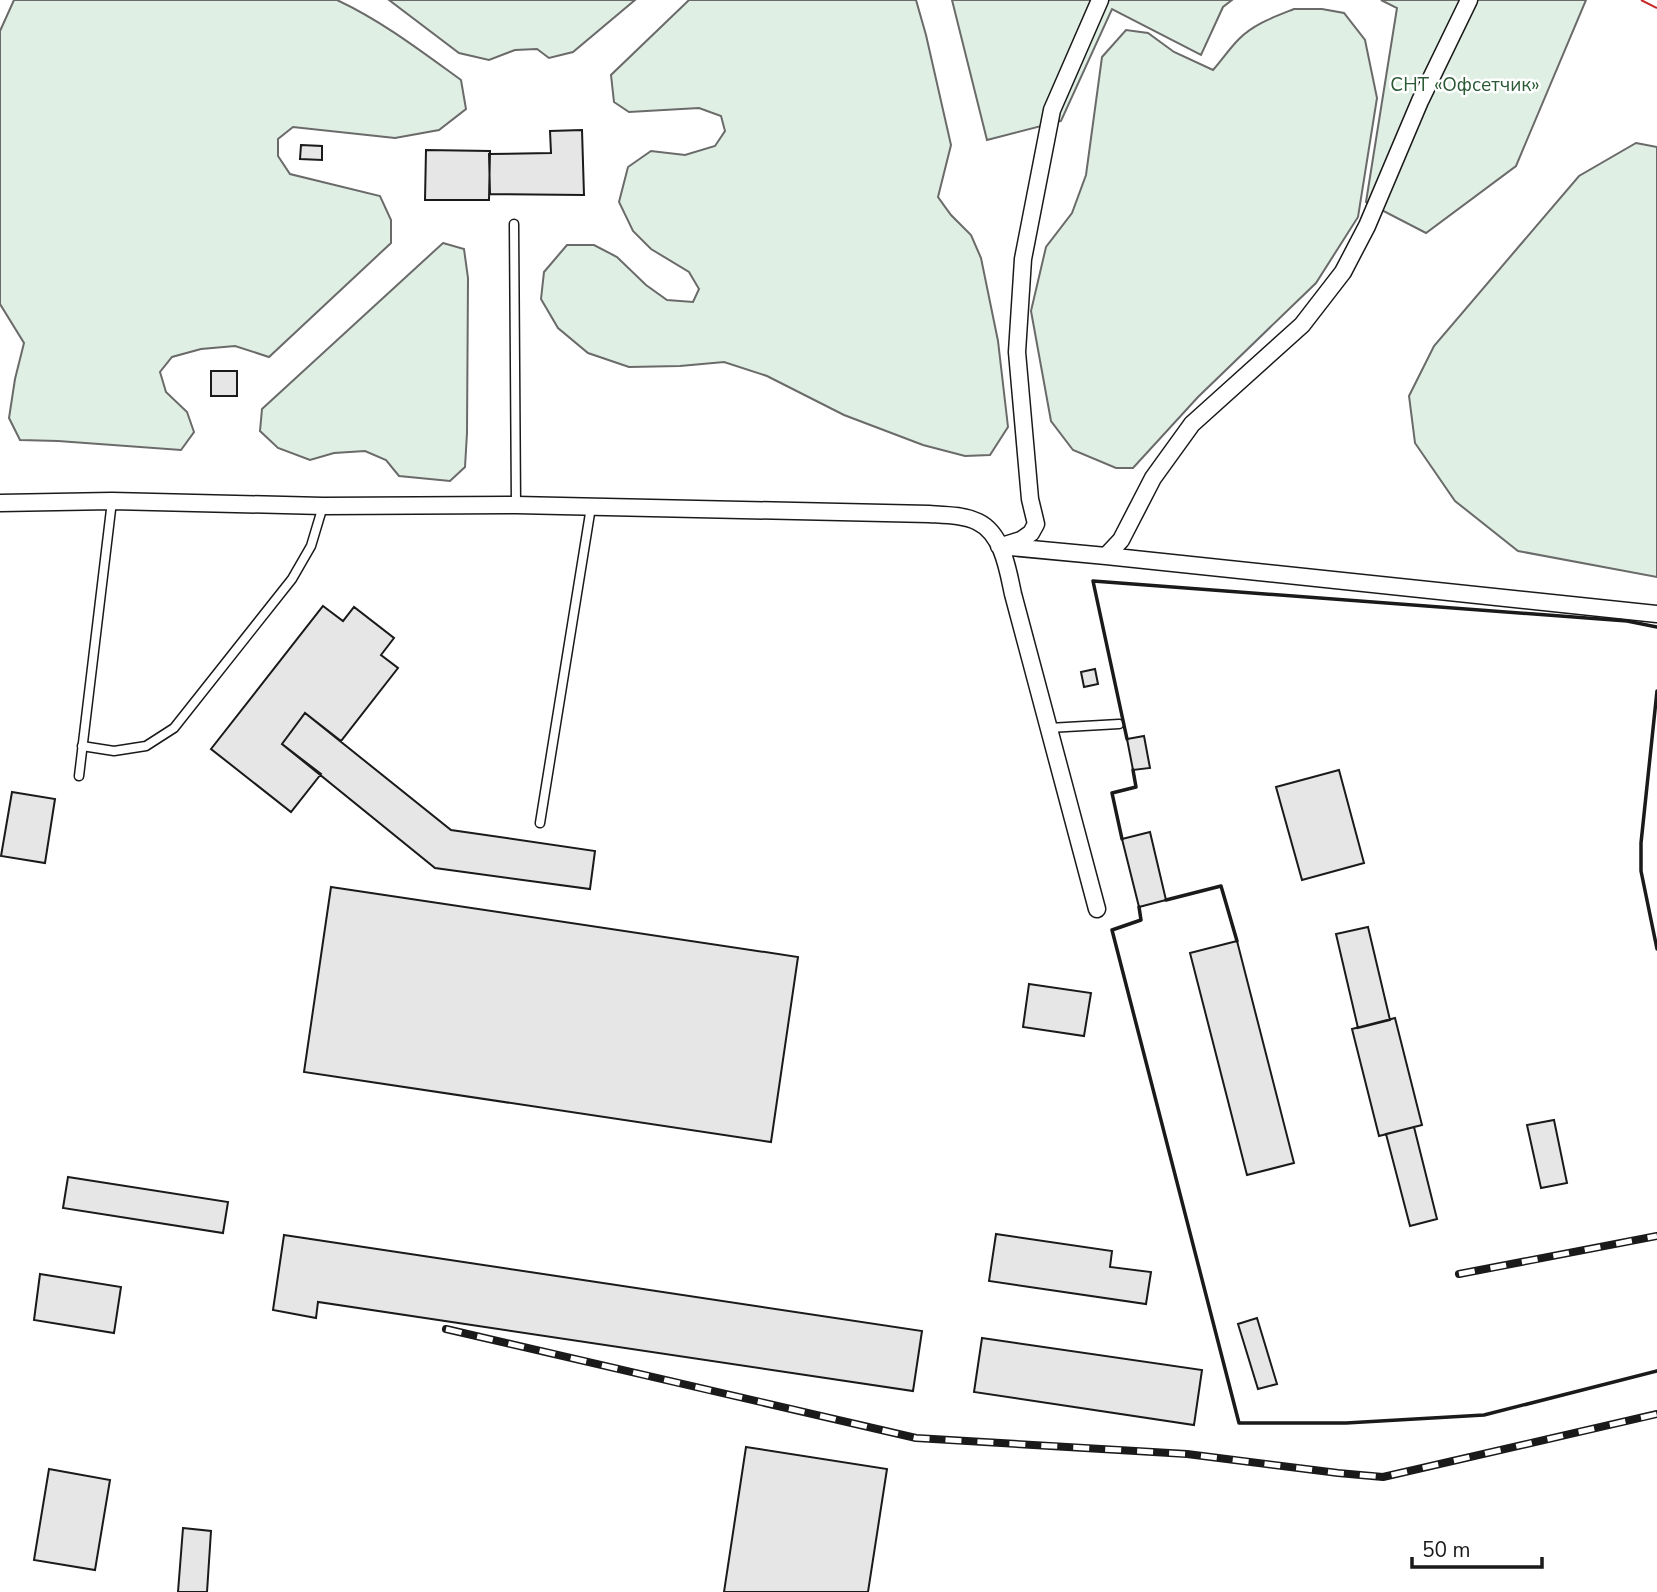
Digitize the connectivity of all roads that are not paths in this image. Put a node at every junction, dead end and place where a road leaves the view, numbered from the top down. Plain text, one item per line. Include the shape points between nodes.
1 (1100, 0) edge
2 (1469, 0) edge
3 (514, 224) dead end
4 (112, 501) junction
5 (0, 503) edge
6 (516, 505) junction
7 (323, 506) junction
8 (591, 507) junction
9 (999, 546) junction
10 (1106, 556) junction
11 (1657, 614) edge
12 (1119, 724) dead end
13 (1049, 728) junction
14 (82, 746) junction
15 (79, 776) dead end
16 (540, 823) dead end
17 (1097, 909) dead end

1 - 9 street via 1052,110 1023,259 1017,352 1036,524 1021,540
2 - 10 street via 1343,272 1302,325 1192,424 1153,478 1121,540
3 - 6 lane
4 - 5 street
4 - 7 street
4 - 14 lane
6 - 7 street
6 - 8 street
7 - 14 lane via 311,546 292,579 174,728 146,746 114,751
8 - 9 street via 956,516 979,522
8 - 16 lane
9 - 10 street
9 - 13 street
10 - 11 street
12 - 13 lane
13 - 17 street
14 - 15 lane

